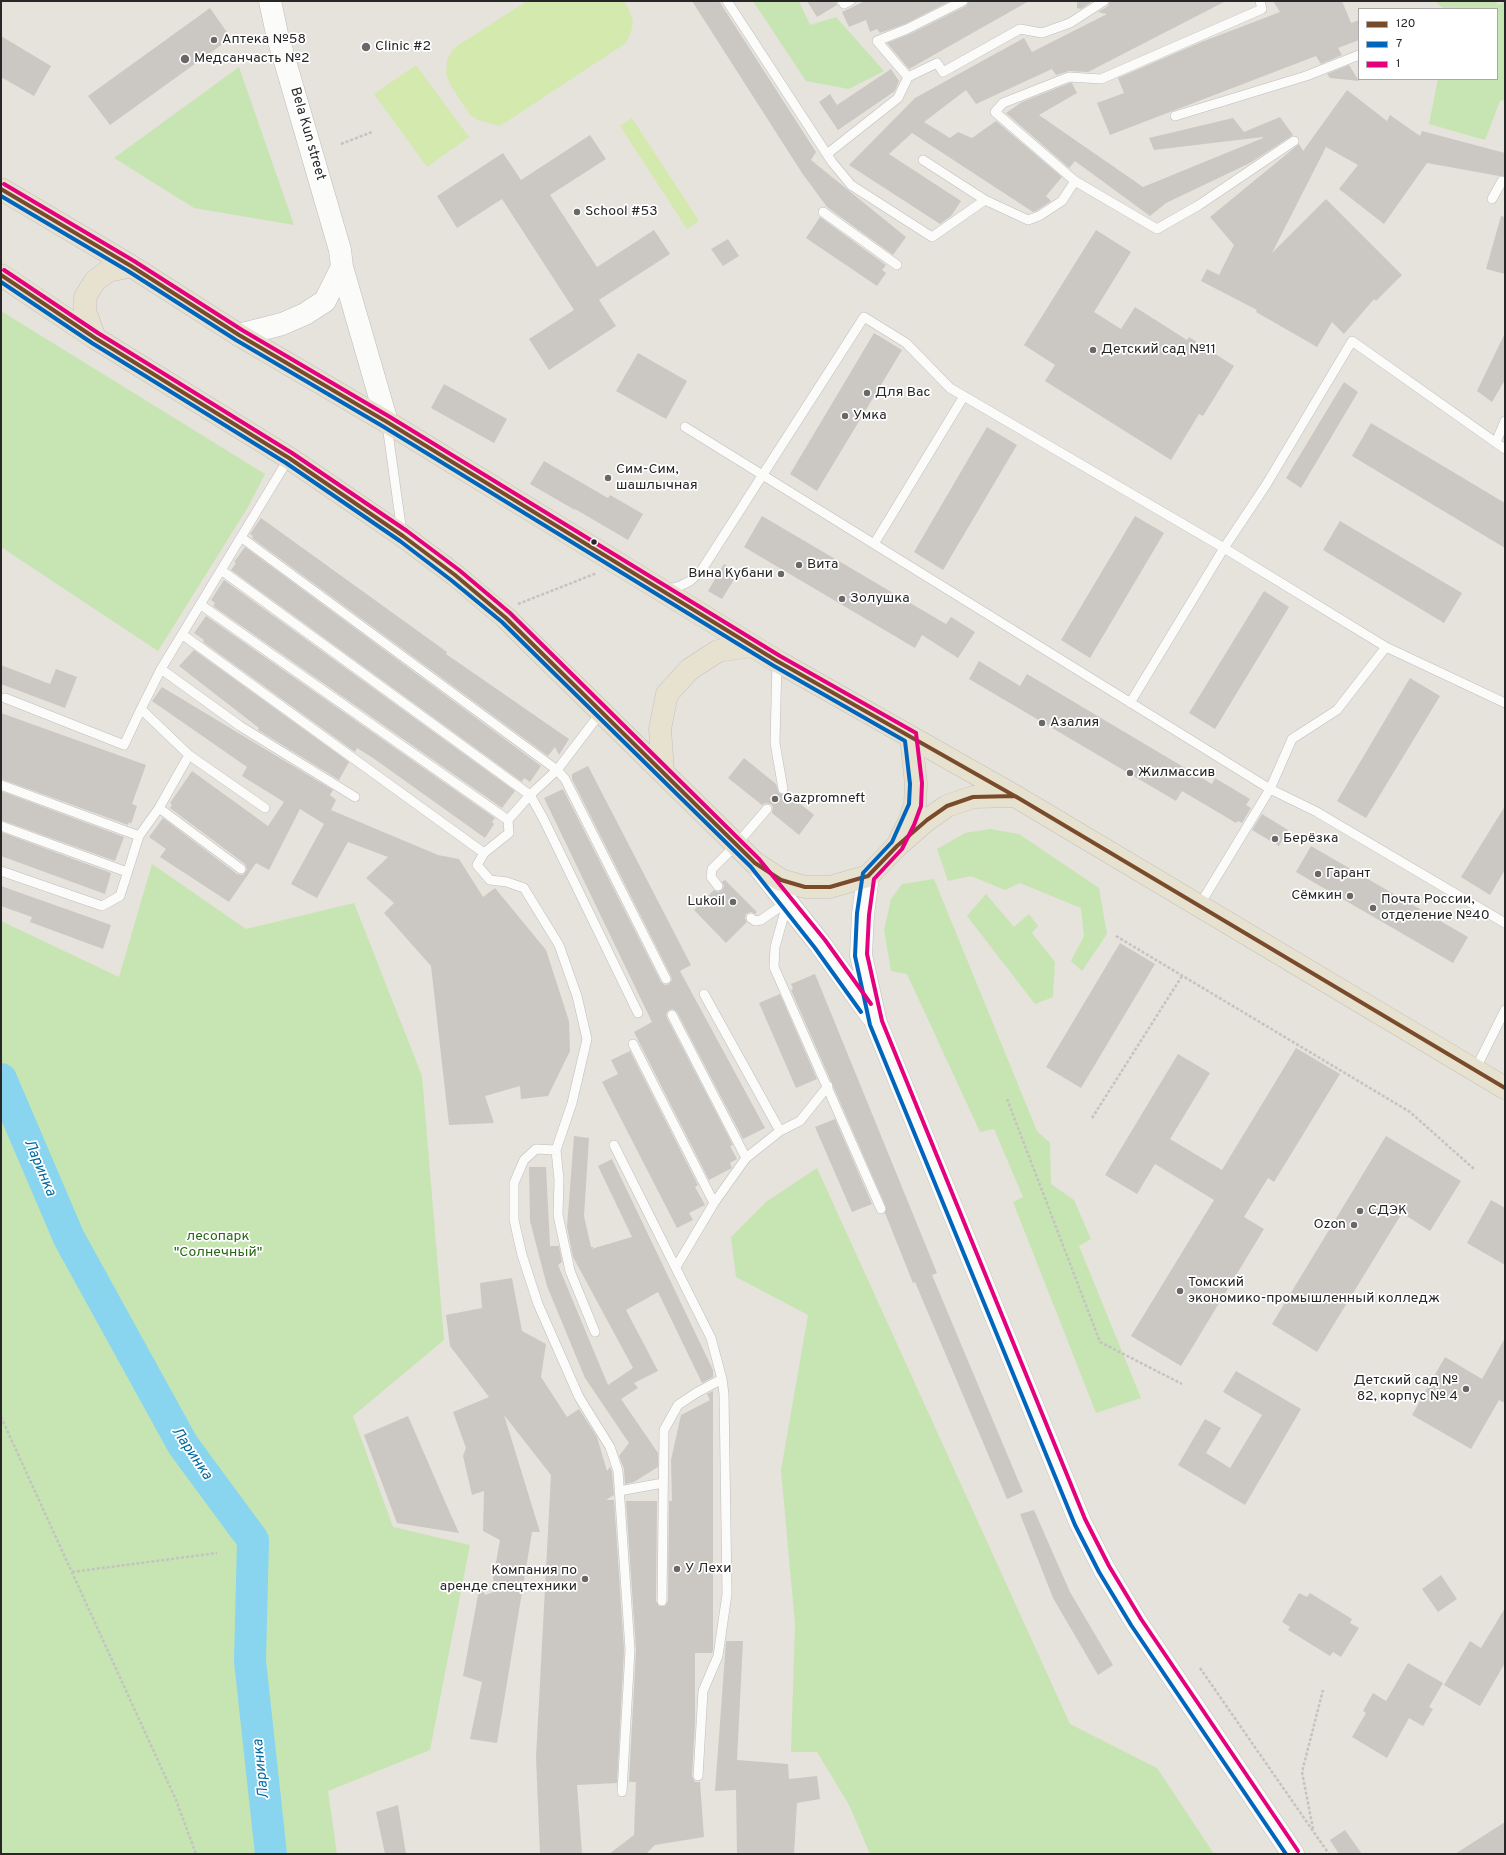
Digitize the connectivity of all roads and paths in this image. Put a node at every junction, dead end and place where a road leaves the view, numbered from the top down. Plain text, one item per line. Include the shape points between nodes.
1 (270, 1) edge
2 (727, 1) edge
3 (842, 1) edge
4 (850, 1) edge
5 (963, 1) edge
6 (1104, 1) edge
7 (1260, 1) edge
8 (1358, 54) edge
9 (908, 77) junction
10 (1175, 116) dead end
11 (372, 132) dead end
12 (1294, 140) dead end
13 (341, 144) dead end
14 (827, 154) junction
15 (923, 160) dead end
16 (1075, 180) junction
17 (1505, 182) edge
18 (1, 189) edge
19 (1492, 199) dead end
20 (985, 200) junction
21 (823, 212) dead end
22 (897, 265) dead end
23 (130, 266) junction
24 (342, 267) junction
25 (1, 275) edge
26 (239, 335) junction
27 (95, 338) junction
28 (964, 396) junction
29 (1505, 421) edge
30 (387, 422) junction
31 (685, 427) dead end
32 (1496, 442) junction
33 (1505, 449) edge
34 (289, 458) junction
35 (762, 476) junction
36 (403, 536) junction
37 (242, 538) junction
38 (874, 544) junction
39 (1224, 548) junction
40 (221, 570) junction
41 (600, 572) dead end
42 (662, 591) junction
43 (518, 604) dead end
44 (201, 605) junction
45 (183, 635) junction
46 (751, 646) junction
47 (1386, 647) junction
48 (777, 661) junction
49 (161, 669) junction
50 (5, 698) dead end
51 (1130, 703) junction
52 (1505, 703) edge
53 (141, 709) junction
54 (602, 711) junction
55 (912, 737) junction
56 (188, 755) junction
57 (557, 770) junction
58 (663, 772) junction
59 (1, 785) edge
60 (783, 789) dead end
61 (1270, 789) junction
62 (530, 795) junction
63 (1015, 796) junction
64 (355, 797) dead end
65 (159, 808) junction
66 (265, 808) dead end
67 (767, 809) dead end
68 (508, 820) junction
69 (1, 826) edge
70 (139, 836) junction
71 (736, 845) junction
72 (897, 846) junction
73 (484, 853) junction
74 (755, 863) junction
75 (241, 869) dead end
76 (1, 871) edge
77 (127, 872) junction
78 (868, 876) junction
79 (718, 886) dead end
80 (787, 902) junction
81 (1199, 906) junction
82 (751, 918) dead end
83 (1505, 923) edge
84 (1116, 936) dead end
85 (1182, 976) junction
86 (666, 979) dead end
87 (704, 994) dead end
88 (1505, 1010) edge
89 (638, 1013) dead end
90 (672, 1015) dead end
91 (876, 1023) junction
92 (633, 1044) dead end
93 (1475, 1070) junction
94 (828, 1086) junction
95 (1505, 1088) edge
96 (1007, 1099) dead end
97 (1092, 1118) dead end
98 (780, 1131) junction
99 (614, 1145) dead end
100 (556, 1150) junction
101 (746, 1158) junction
102 (1474, 1169) dead end
103 (714, 1203) junction
104 (881, 1209) dead end
105 (676, 1266) junction
106 (594, 1332) dead end
107 (722, 1379) junction
108 (1182, 1384) dead end
109 (1, 1417) edge
110 (663, 1483) junction
111 (619, 1490) junction
112 (217, 1553) dead end
113 (72, 1572) junction
114 (662, 1602) dead end
115 (1200, 1668) dead end
116 (1323, 1690) dead end
117 (698, 1776) dead end
118 (622, 1792) dead end
119 (1313, 1832) junction
120 (196, 1854) edge
121 (1293, 1854) edge
122 (1329, 1854) edge

1 - 24 main road, Bela Kun street via 279,41 340,250
2 - 14 lane
3 - 4 lane via 844,4
5 - 9 lane via 877,41
6 - 9 lane via 1070,23 1042,33 1020,29 944,72 937,63
7 - 16 lane via 1262,10 1101,79 1070,77 1003,103 995,112
8 - 10 lane via 1306,76
9 - 14 lane via 898,98
11 - 13 path
12 - 16 lane via 1157,229
14 - 20 lane via 851,184 932,236
15 - 20 lane
16 - 20 lane via 1062,201 1028,220
17 - 19 lane via 1502,181
18 - 23 main road
21 - 22 lane
23 - 26 main road
23 - 27 main road via 108,271 95,281 85,297 85,311
24 - 26 main road via 325,301 305,314 282,324
24 - 30 main road, Bela Kun street
25 - 27 main road
26 - 30 main road
27 - 34 main road
28 - 35 lane via 950,388 906,343 864,317
28 - 38 lane
28 - 39 lane
29 - 32 lane
30 - 36 lane
30 - 42 main road
31 - 35 lane
32 - 33 lane
32 - 39 lane via 1352,341 1266,485
34 - 36 main road
34 - 37 lane
35 - 38 lane
35 - 42 lane via 701,571 690,581
36 - 54 main road via 455,574 506,618
37 - 40 lane
37 - 57 lane
38 - 51 lane
39 - 47 lane
39 - 51 lane
40 - 44 lane
40 - 62 lane
41 - 43 path
42 - 46 main road
44 - 45 lane
44 - 68 lane
45 - 49 lane
45 - 73 lane
46 - 48 main road
46 - 58 main road via 718,651 690,669 667,694 660,729
47 - 52 lane
47 - 61 lane via 1337,710 1292,739
48 - 55 main road
48 - 60 lane via 775,743
49 - 53 lane
49 - 64 lane via 240,726
50 - 53 lane via 124,745
51 - 61 lane
53 - 56 lane
54 - 57 lane
54 - 58 main road
55 - 63 main road
55 - 72 main road via 915,805
56 - 65 lane
56 - 66 lane
57 - 62 lane
57 - 86 lane via 565,779
58 - 71 main road
59 - 70 lane
61 - 81 lane
61 - 83 lane via 1317,812
62 - 68 lane
62 - 89 lane
63 - 72 main road via 973,797 947,806
63 - 81 main road
65 - 70 lane
65 - 75 lane
67 - 71 lane
68 - 73 lane via 509,833
69 - 77 lane
70 - 77 lane
71 - 74 main road
71 - 79 lane via 710,873
72 - 78 main road
73 - 100 lane via 477,865 490,880 524,888 559,945 577,996 587,1038 572,1103
74 - 78 main road via 781,880 805,887 830,887
74 - 80 main road
76 - 77 lane via 102,906 120,896
78 - 91 main road via 862,914 861,955
80 - 82 lane via 761,920 755,921
80 - 91 main road
80 - 94 lane via 775,946 774,967
81 - 93 main road
84 - 85 path
85 - 97 path
85 - 102 path via 1410,1112
87 - 98 lane
88 - 93 lane
90 - 101 lane
91 - 121 main road via 1050,1448 1104,1570 1136,1622
92 - 103 lane
93 - 95 main road
94 - 98 lane via 800,1121
94 - 104 lane
96 - 108 path via 1100,1342
98 - 101 lane
99 - 105 lane
100 - 106 lane via 559,1180 558,1215 570,1272
100 - 111 lane via 536,1149 524,1160 514,1183 514,1220 538,1304 579,1397 610,1447 618,1470
101 - 103 lane
103 - 105 lane
105 - 107 lane via 711,1338
107 - 110 lane via 696,1393 678,1405 674,1411 664,1430
107 - 117 lane via 727,1594 718,1656 703,1691
109 - 113 path
110 - 111 lane
110 - 114 lane
111 - 118 lane via 630,1650
112 - 113 path
113 - 120 path via 176,1800
115 - 119 path
116 - 119 path via 1302,1772
119 - 122 path

